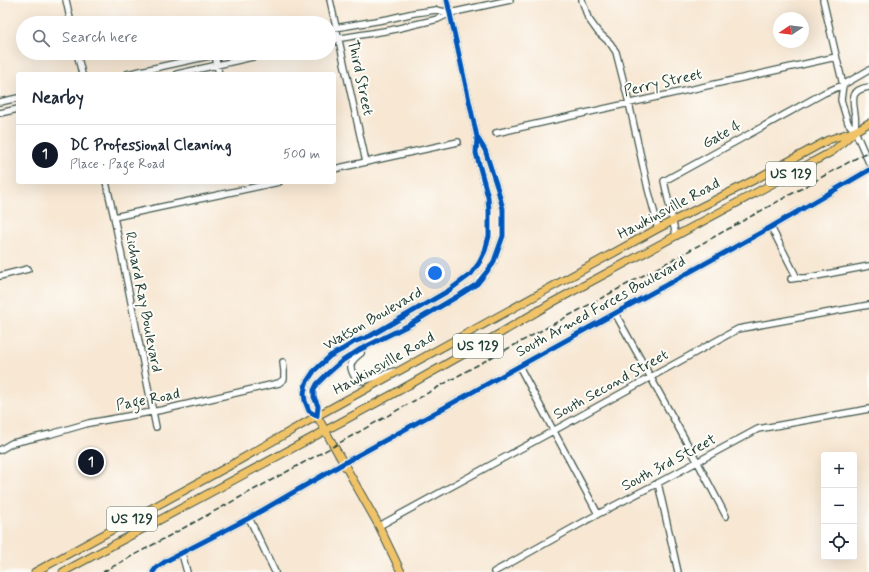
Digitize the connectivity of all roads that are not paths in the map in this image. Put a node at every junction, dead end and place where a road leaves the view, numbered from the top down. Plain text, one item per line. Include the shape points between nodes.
1 (66, 0) edge
2 (330, 0) edge
3 (447, 0) edge
4 (510, 0) edge
5 (582, 0) edge
6 (823, 0) edge
7 (450, 13) junction
8 (69, 16) edge
9 (333, 16) edge
10 (336, 28) joint
11 (339, 38) junction
12 (336, 39) edge
13 (836, 57) junction
14 (79, 60) edge
15 (196, 60) edge
16 (216, 60) edge
17 (240, 60) edge
18 (217, 65) junction
19 (869, 70) edge
20 (155, 71) edge
21 (82, 72) edge
22 (186, 72) edge
23 (219, 72) edge
24 (843, 85) junction
25 (869, 87) edge
26 (16, 98) edge
27 (0, 102) edge
28 (629, 103) junction
29 (16, 109) edge
30 (0, 113) edge
31 (869, 123) edge
32 (855, 131) junction
33 (496, 133) dead end
34 (477, 137) junction
35 (458, 142) dead end
36 (366, 162) junction
37 (869, 163) edge
38 (336, 169) edge
39 (869, 170) edge
40 (106, 184) edge
41 (270, 184) edge
42 (114, 217) junction
43 (673, 221) junction
44 (771, 227) junction
45 (657, 230) junction
46 (676, 236) junction
47 (869, 266) edge
48 (28, 270) dead end
49 (0, 276) edge
50 (869, 305) edge
51 (615, 313) junction
52 (375, 342) junction
53 (283, 362) dead end
54 (415, 362) junction
55 (519, 366) junction
56 (650, 377) junction
57 (869, 409) edge
58 (152, 412) junction
59 (317, 416) junction
60 (156, 427) dead end
61 (325, 430) junction
62 (553, 431) junction
63 (0, 450) edge
64 (697, 461) junction
65 (344, 464) junction
66 (658, 483) junction
67 (598, 514) junction
68 (726, 516) dead end
69 (249, 518) junction
70 (379, 526) junction
71 (182, 554) junction
72 (35, 572) edge
73 (63, 572) edge
74 (153, 572) edge
75 (187, 572) edge
76 (275, 572) edge
77 (402, 572) edge
78 (494, 572) edge
79 (678, 572) edge

1 - 8 street
2 - 9 street, Third Street
3 - 7 street, Watson Boulevard
4 - 7 street
5 - 28 street via 588,18 616,52
6 - 13 street
7 - 10 street via 436,10 414,12
7 - 11 street via 438,19 391,30
7 - 34 street, Watson Boulevard
10 - 11 street, Third Street
11 - 12 street
11 - 36 street, Third Street
13 - 24 street
13 - 28 street, Perry Street
14 - 21 street
15 - 20 street
16 - 18 street
17 - 18 street
18 - 22 street
18 - 23 street
19 - 24 street
24 - 32 street via 841,100 848,123
24 - 43 street, Gate 4 via 664,181
25 - 32 street via 858,91 854,96
26 - 27 street
28 - 33 street, Perry Street
28 - 45 street
29 - 30 street
31 - 32 main road, Hawkinsville Road / US 129
32 - 37 street
32 - 43 main road, Hawkinsville Road / US 129 via 828,140
32 - 46 main road, Hawkinsville Road / US 129 via 833,151
34 - 52 street, Watson Boulevard via 485,150 503,209 503,236 493,264 477,284
34 - 59 street, Watson Boulevard via 476,153 488,197 489,236 486,251 471,274 448,291 370,336 343,348 314,371 306,383 304,393 309,411
35 - 36 street
36 - 38 street
39 - 44 street, South Armed Forces Boulevard
40 - 42 street, Richard Ray Boulevard
41 - 42 street
42 - 58 street, Richard Ray Boulevard
43 - 45 main road, Hawkinsville Road / US 129
43 - 46 street, Gate 4
44 - 47 street via 794,278
44 - 51 street, South Armed Forces Boulevard
45 - 54 main road, Hawkinsville Road / US 129
46 - 61 main road, Hawkinsville Road / US 129
48 - 49 street
50 - 56 street, South Second Street via 738,329
51 - 55 street, South Armed Forces Boulevard
51 - 56 street
52 - 54 street via 351,362 352,374 356,379 368,380
52 - 59 street, Watson Boulevard via 342,361 317,384 314,397 318,406
53 - 58 street, Page Road via 284,379 279,383
54 - 59 main road, Hawkinsville Road / US 129
55 - 62 street
55 - 65 street, South Armed Forces Boulevard
56 - 62 street, South Second Street
56 - 64 street
57 - 64 street, South 3rd Street via 758,429
58 - 60 street, Richard Ray Boulevard
58 - 63 street, Page Road via 89,423 12,444
59 - 61 main road, Watson Boulevard
59 - 72 main road, Hawkinsville Road / US 129
61 - 65 main road, Watson Boulevard
61 - 73 main road, Hawkinsville Road / US 129
62 - 67 street
62 - 70 street, South Second Street
64 - 66 street, South 3rd Street
64 - 68 street
65 - 69 street, South Armed Forces Boulevard
65 - 70 main road, Watson Boulevard
66 - 67 street, South 3rd Street
66 - 79 street
67 - 78 street, South 3rd Street
69 - 71 street, South Armed Forces Boulevard
69 - 76 street
70 - 77 main road, Watson Boulevard
71 - 74 street, South Armed Forces Boulevard
71 - 75 street

